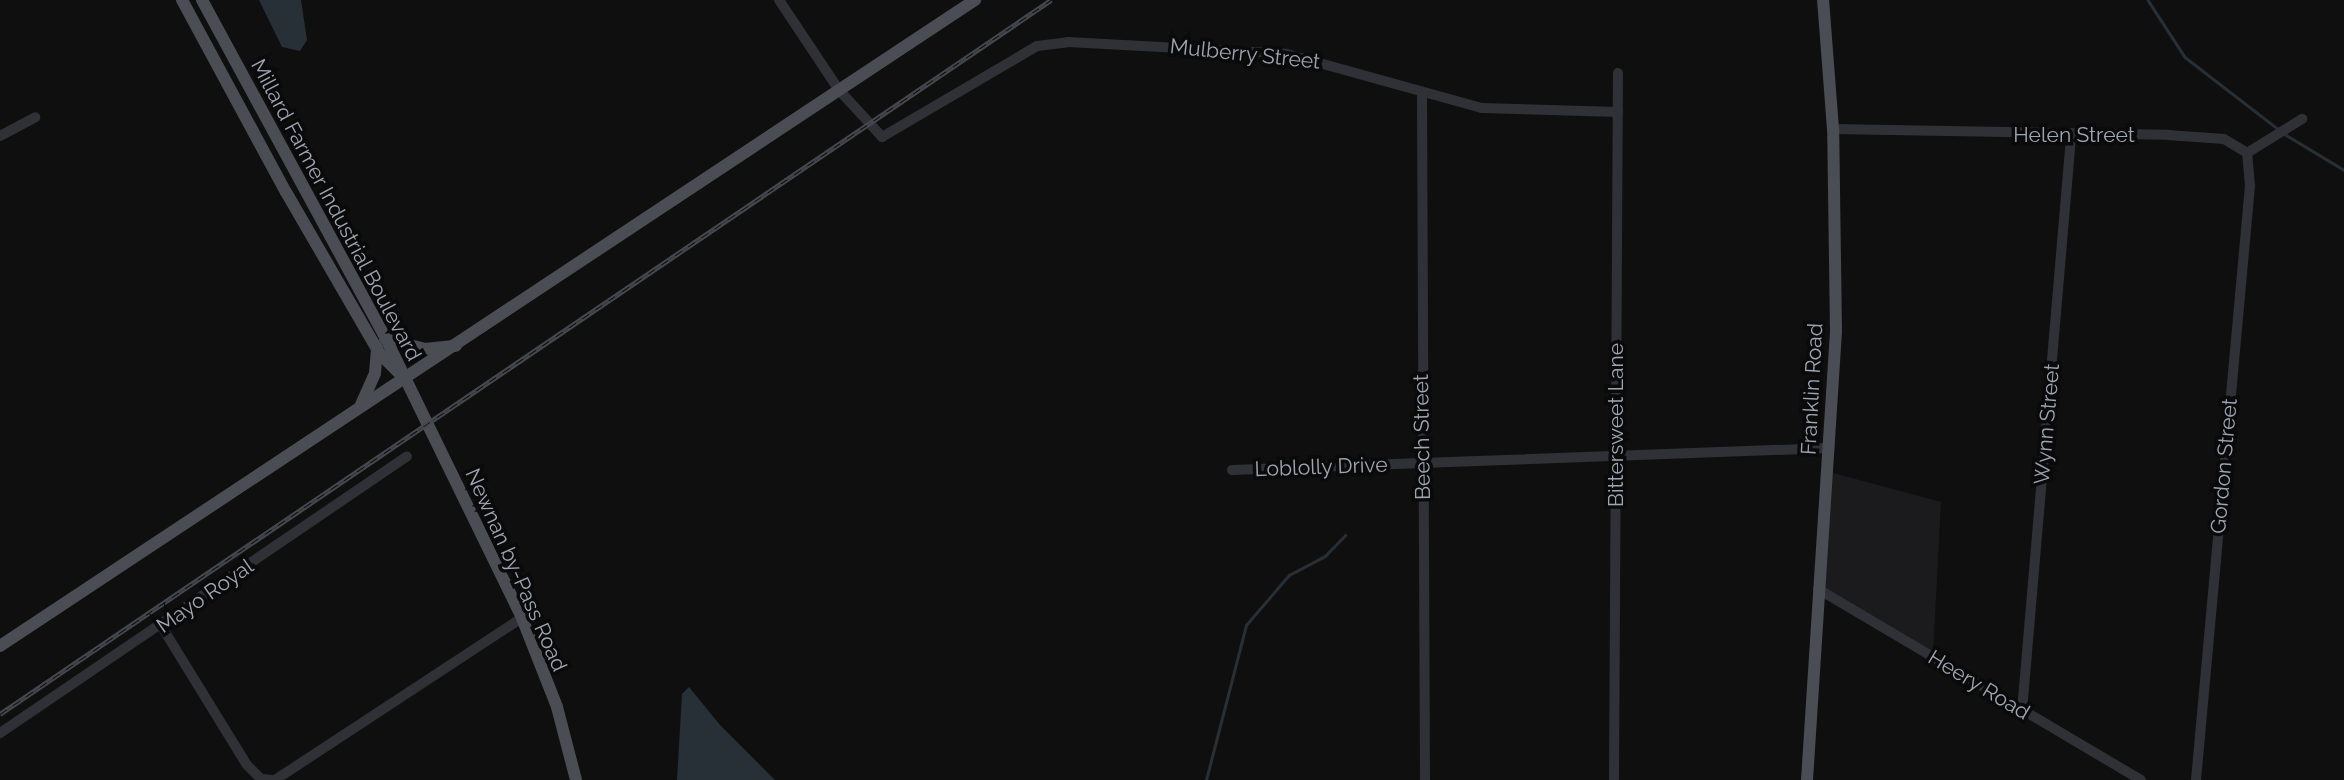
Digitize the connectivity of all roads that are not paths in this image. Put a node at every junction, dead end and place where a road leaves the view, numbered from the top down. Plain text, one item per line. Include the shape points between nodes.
1 (182, 0) edge
2 (202, 0) edge
3 (779, 0) edge
4 (975, 0) edge
5 (1824, 0) edge
6 (1618, 73) dead end
7 (839, 90) junction
8 (1422, 94) junction
9 (1618, 112) junction
10 (35, 117) dead end
11 (2302, 119) dead end
12 (1833, 129) junction
13 (0, 136) edge
14 (2071, 137) junction
15 (2247, 153) junction
16 (381, 344) junction
17 (459, 345) junction
18 (406, 381) junction
19 (354, 414) junction
20 (1830, 448) junction
21 (1616, 455) junction
22 (407, 456) dead end
23 (1422, 464) junction
24 (1231, 470) dead end
25 (1818, 589) junction
26 (522, 618) junction
27 (162, 627) junction
28 (0, 646) edge
29 (2022, 711) junction
30 (0, 733) edge
31 (1614, 779) edge
32 (275, 780) edge
33 (576, 780) edge
34 (1425, 780) edge
35 (1807, 780) edge
36 (2141, 780) edge
37 (2196, 780) edge

1 - 16 main road, Millard Farmer Industrial Boulevard
2 - 16 main road, Millard Farmer Industrial Boulevard
3 - 7 street
4 - 7 main road
5 - 12 main road, Franklin Road
6 - 9 street, Bittersweet Lane
7 - 8 street, Mulberry Street via 882,136 890,136 1014,58 1037,46 1068,42 1287,54 1355,69
7 - 17 main road
8 - 9 street, Mulberry Street via 1505,110
8 - 23 street, Beech Street
9 - 21 street, Bittersweet Lane
10 - 13 street
11 - 15 street
12 - 14 street, Helen Street
12 - 20 main road, Franklin Road
14 - 15 street, Helen Street via 2224,139
14 - 29 street, Wynn Street
15 - 37 street, Gordon Street via 2250,186
16 - 17 main road via 425,349
16 - 18 main road, Millard Farmer Industrial Boulevard
16 - 19 main road via 368,396
17 - 18 main road
18 - 19 main road
18 - 26 main road, Newnan by-Pass Road
19 - 28 main road
20 - 21 street, Loblolly Drive
20 - 25 main road, Franklin Road
21 - 23 street, Loblolly Drive
21 - 31 street, Bittersweet Lane
22 - 27 street, Mayo Royal
23 - 24 street, Loblolly Drive
23 - 34 street, Beech Street
25 - 29 street, Heery Road
25 - 35 main road, Franklin Road
26 - 32 street
26 - 33 main road, Newnan by-Pass Road via 557,707
27 - 30 street, Mayo Royal
27 - 32 street via 247,765 261,779
29 - 36 street, Heery Road

